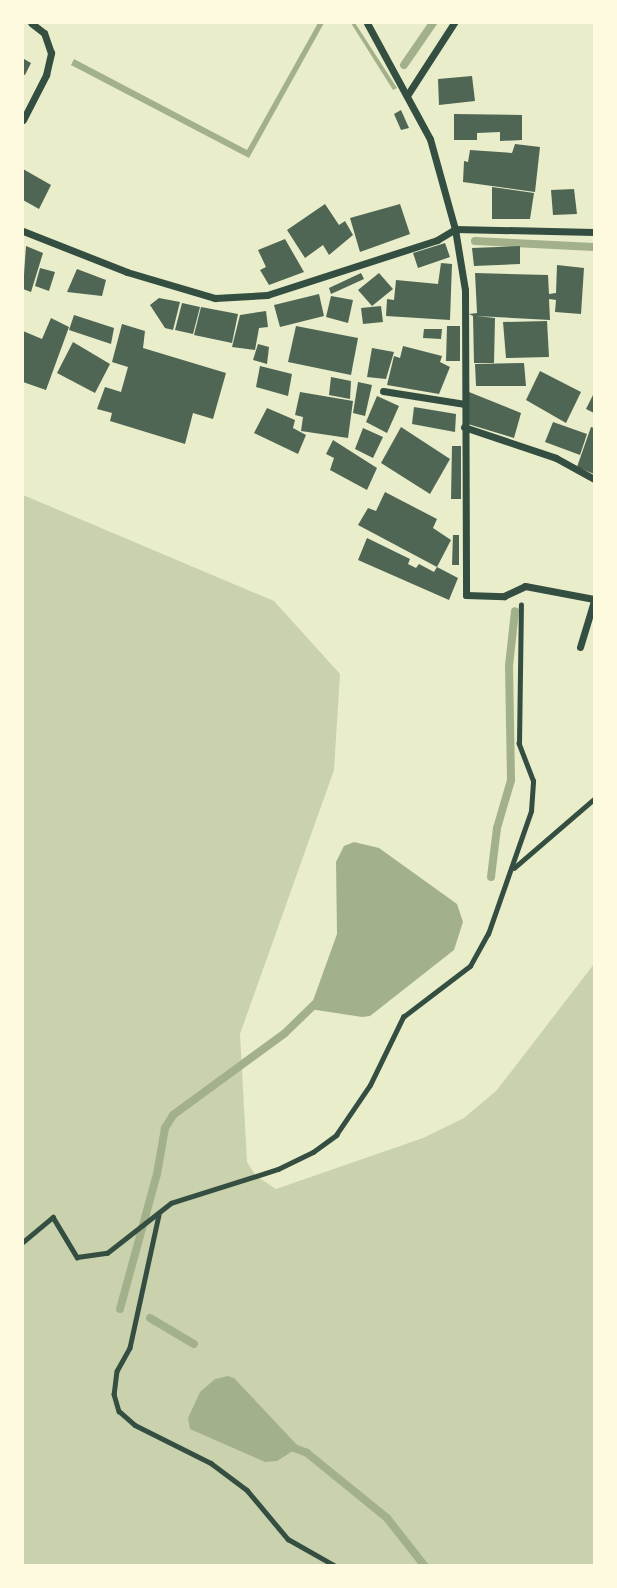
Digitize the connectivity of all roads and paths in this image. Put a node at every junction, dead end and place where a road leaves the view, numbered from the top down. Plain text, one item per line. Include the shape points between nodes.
1 (31, 23) edge
2 (367, 23) edge
3 (454, 23) edge
4 (408, 94) junction
5 (23, 120) edge
6 (455, 229) junction
7 (23, 231) edge
8 (594, 232) edge
9 (383, 391) dead end
10 (465, 404) junction
11 (464, 427) junction
12 (594, 479) edge
13 (522, 587) junction
14 (594, 600) edge
15 (580, 648) dead end
16 (594, 799) edge
17 (514, 869) junction
18 (159, 1214) junction
19 (23, 1242) edge
20 (334, 1565) edge

1 - 5 street via 44,33 51,53 46,75
2 - 4 street
3 - 4 street
4 - 6 street via 430,139
6 - 7 street via 437,240 267,295 215,298 127,272
6 - 8 street
6 - 10 street via 465,290
9 - 10 street
10 - 11 street
11 - 12 street via 556,458
11 - 13 street via 466,595 488,597
13 - 14 street
13 - 17 path via 519,744 533,781 531,811
14 - 15 street
16 - 17 path
17 - 18 path via 470,966 403,1017 370,1085 336,1135 278,1169 171,1203
18 - 19 path via 107,1253 76,1257 53,1217
18 - 20 path via 130,1348 117,1370 114,1394 119,1411 135,1425 211,1463 247,1490 288,1539

